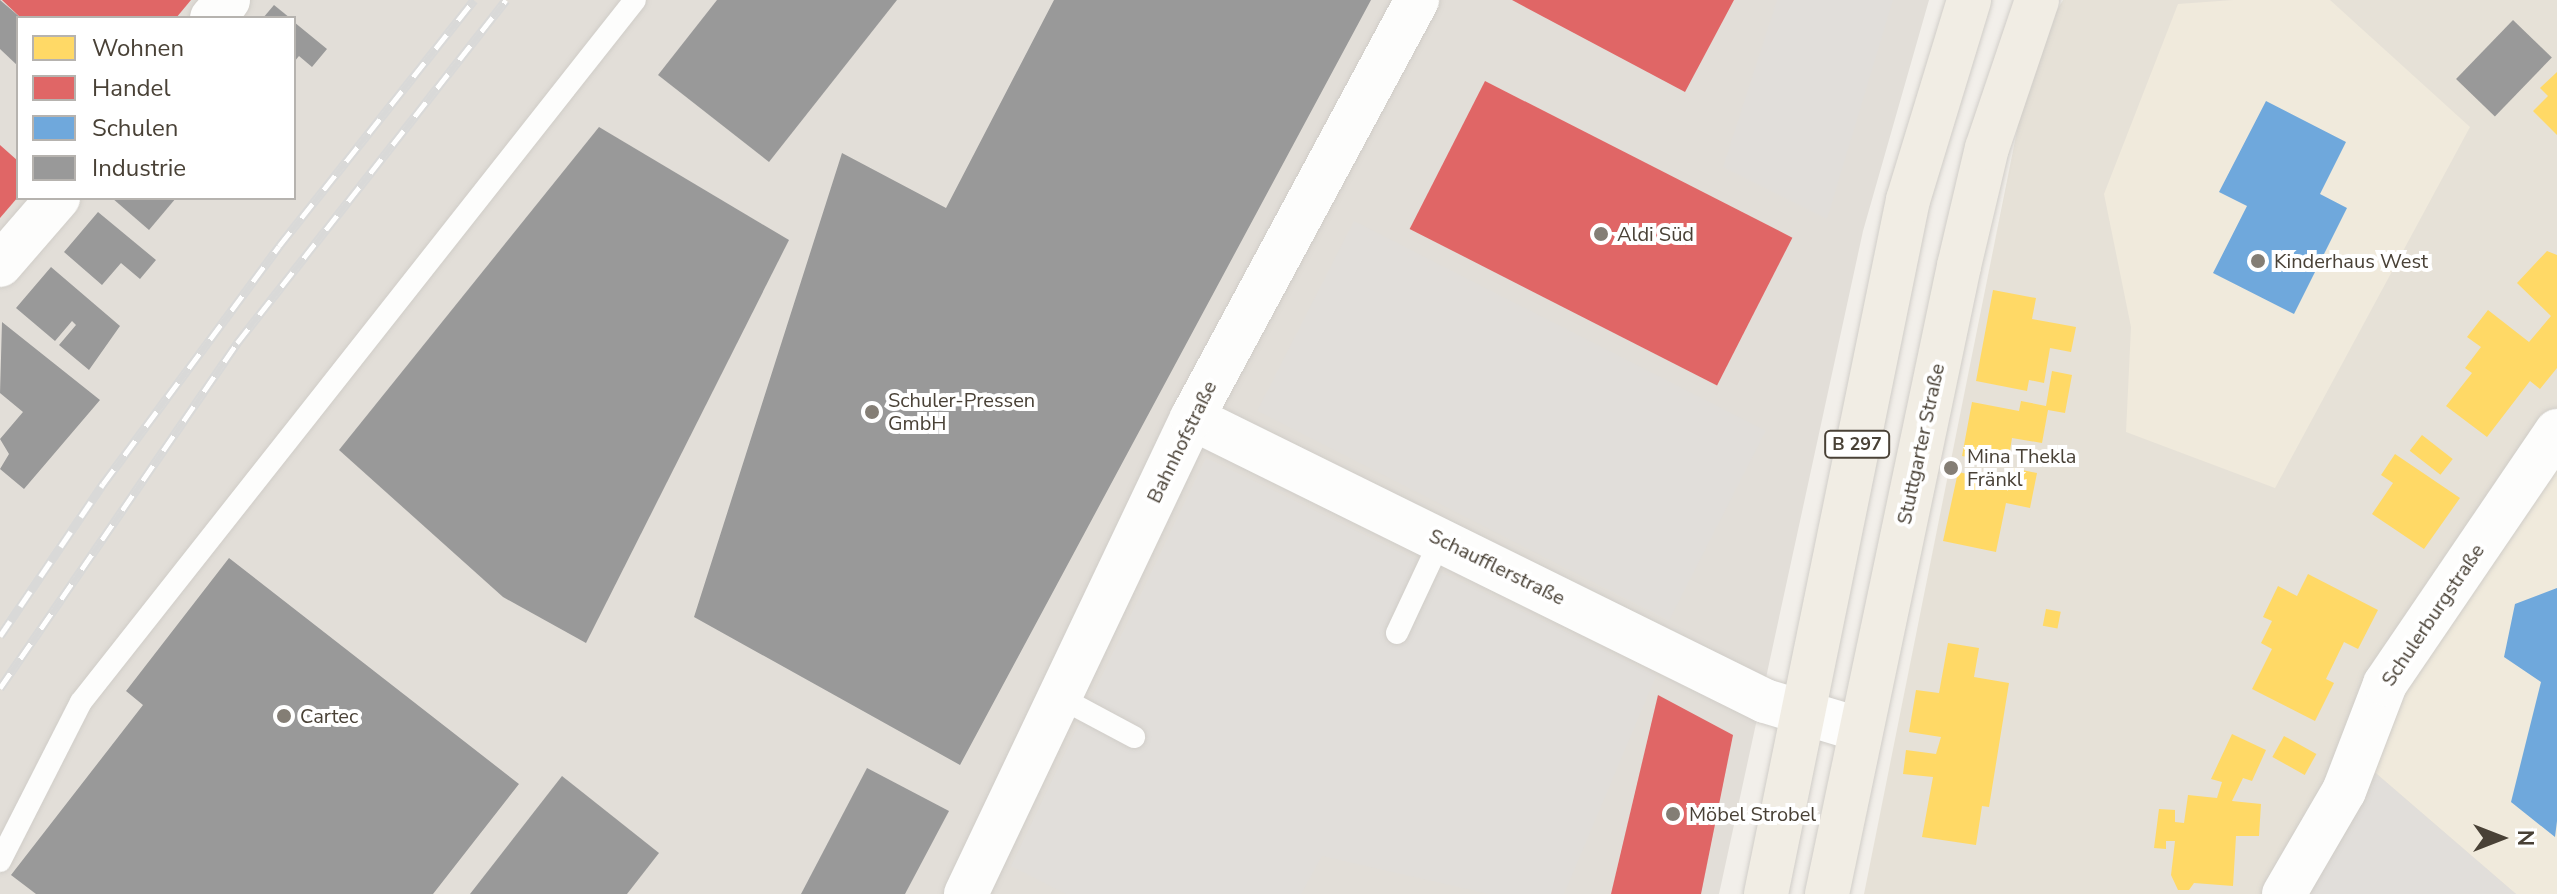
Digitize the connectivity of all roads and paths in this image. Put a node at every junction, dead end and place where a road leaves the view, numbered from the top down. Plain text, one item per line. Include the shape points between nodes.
1 (228, 0) edge
2 (635, 0) edge
3 (1417, 0) edge
4 (1969, 0) edge
5 (2037, 0) edge
6 (214, 16) edge
7 (56, 200) edge
8 (0, 265) edge
9 (1192, 418) junction
10 (2557, 431) edge
11 (1441, 539) junction
12 (1397, 633) dead end
13 (1061, 698) junction
14 (1801, 716) junction
15 (1861, 730) junction
16 (1134, 737) dead end
17 (0, 861) edge
18 (2286, 891) edge
19 (966, 894) edge
20 (1766, 894) edge
21 (1827, 894) edge

1 - 6 street
2 - 17 lane via 81,702
3 - 9 street, Bahnhofstraße
4 - 14 main road, B 297 via 1908,200
5 - 15 main road, Stuttgarter Straße / B 297 via 1984,163
7 - 8 street
9 - 11 street, Schaufflerstraße
9 - 13 street, Bahnhofstraße
10 - 18 street, Schulerburgstraße via 2385,684 2344,791
11 - 12 lane
11 - 14 street, Schaufflerstraße
13 - 16 lane
13 - 19 street, Bahnhofstraße
14 - 15 street, Schaufflerstraße
14 - 20 main road, B 297
15 - 21 main road, Stuttgarter Straße / B 297

